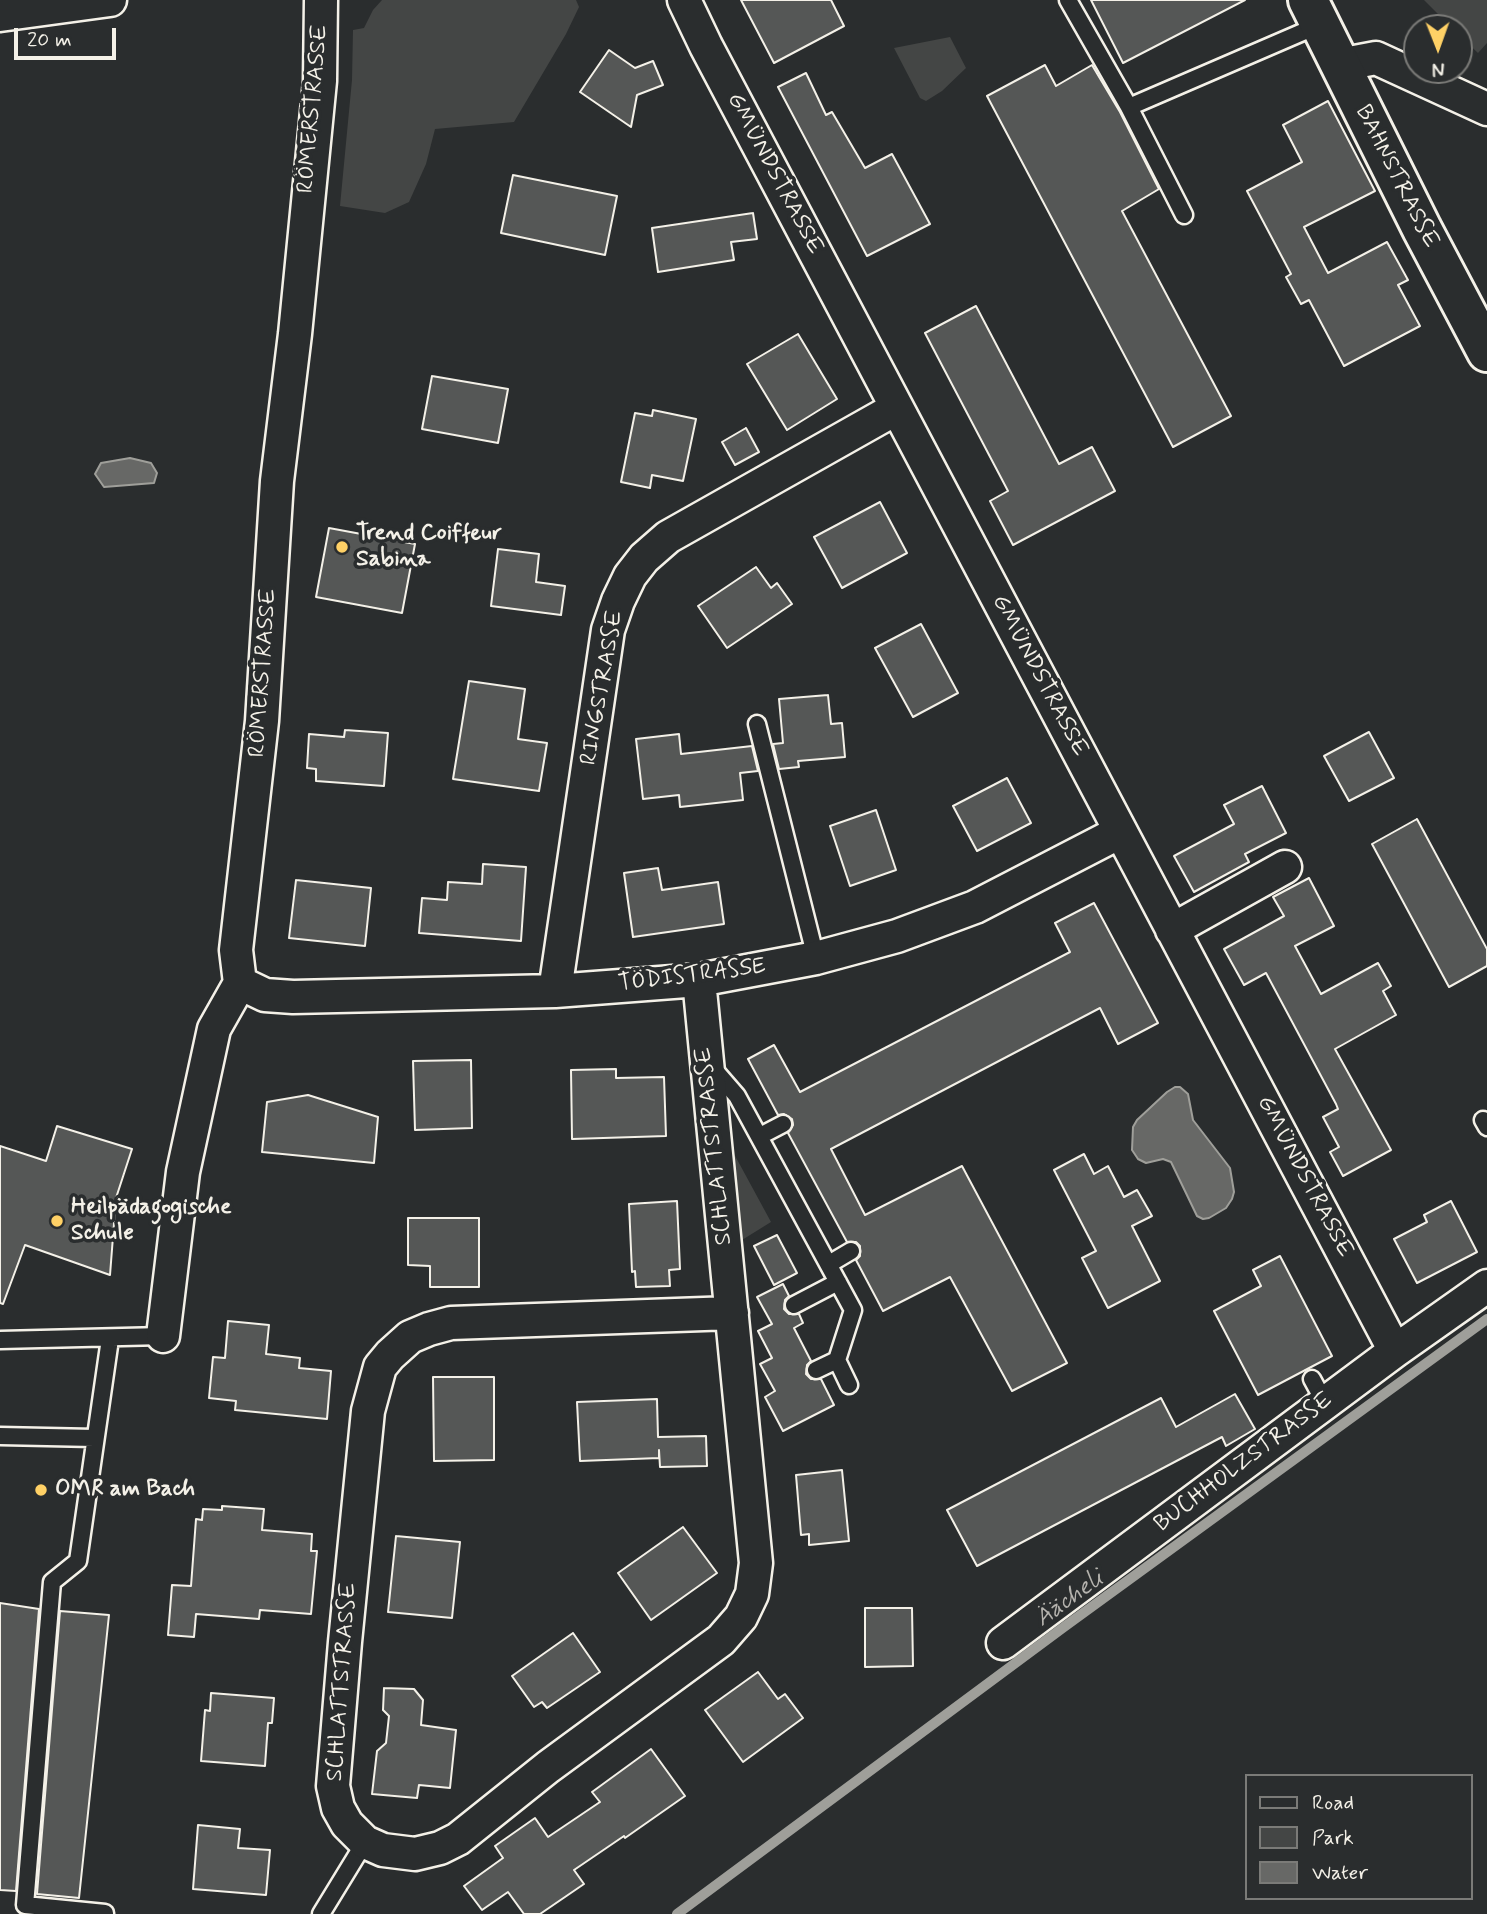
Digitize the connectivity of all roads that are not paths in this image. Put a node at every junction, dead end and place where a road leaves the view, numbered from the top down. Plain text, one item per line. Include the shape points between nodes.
1 (110, 0) edge
2 (321, 0) edge
3 (684, 0) edge
4 (1068, 0) edge
5 (1313, 12) edge
6 (0, 15) edge
7 (1339, 65) junction
8 (1129, 107) junction
9 (1487, 109) edge
10 (1184, 215) dead end
11 (1487, 352) edge
12 (897, 408) junction
13 (757, 724) dead end
14 (1120, 832) junction
15 (1285, 867) dead end
16 (1172, 930) junction
17 (816, 958) junction
18 (699, 980) junction
19 (240, 983) junction
20 (555, 991) junction
21 (707, 1062) junction
22 (783, 1124) dead end
23 (760, 1136) junction
24 (852, 1251) dead end
25 (829, 1264) junction
26 (838, 1282) junction
27 (1487, 1286) edge
28 (794, 1306) dead end
29 (732, 1313) junction
30 (163, 1336) joint
31 (110, 1339) junction
32 (0, 1340) edge
33 (1395, 1351) junction
34 (837, 1360) junction
35 (816, 1370) dead end
36 (849, 1385) dead end
37 (0, 1436) edge
38 (94, 1438) junction
39 (1003, 1643) dead end
40 (365, 1842) junction
41 (105, 1913) edge
42 (321, 1914) edge

1 - 6 street
2 - 19 street, RÖMERSTRASSE via 320,81 277,481 262,721 236,950
3 - 12 street, GMÜNDSTRASSE
4 - 8 lane
5 - 7 main road, BAHNSTRASSE
5 - 8 lane
7 - 9 street via 1376,58
7 - 11 main road, BAHNSTRASSE
8 - 10 lane
12 - 14 street, GMÜNDSTRASSE
12 - 20 street, RINGSTRASSE via 668,537 630,576 608,629
13 - 17 lane
14 - 16 street, GMÜNDSTRASSE
14 - 17 street, TÖDISTRASSE via 975,907 897,936
15 - 16 street
16 - 33 street, GMÜNDSTRASSE
17 - 18 street, TÖDISTRASSE
18 - 20 street, TÖDISTRASSE
18 - 21 street, SCHLATTSTRASSE
19 - 20 street, TÖDISTRASSE via 265,995 293,998
19 - 30 street via 214,1029 183,1172
21 - 23 lane via 737,1096
21 - 29 street, SCHLATTSTRASSE
22 - 23 lane
23 - 25 lane
24 - 25 lane
25 - 26 lane
26 - 28 lane
26 - 34 lane via 853,1310
27 - 33 street, BUCHHOLZSTRASSE
29 - 40 street, SCHLATTSTRASSE via 756,1563 741,1617 721,1640 458,1839 415,1854 383,1850
29 - 40 street, SCHLATTSTRASSE via 451,1323 410,1337 380,1367 368,1411 333,1786 347,1824
30 - 31 lane
31 - 32 lane
31 - 38 lane
33 - 39 street, BUCHHOLZSTRASSE via 1319,1391
34 - 35 lane
34 - 36 lane
37 - 38 lane
38 - 41 lane via 78,1562 52,1582 25,1905
40 - 42 lane

